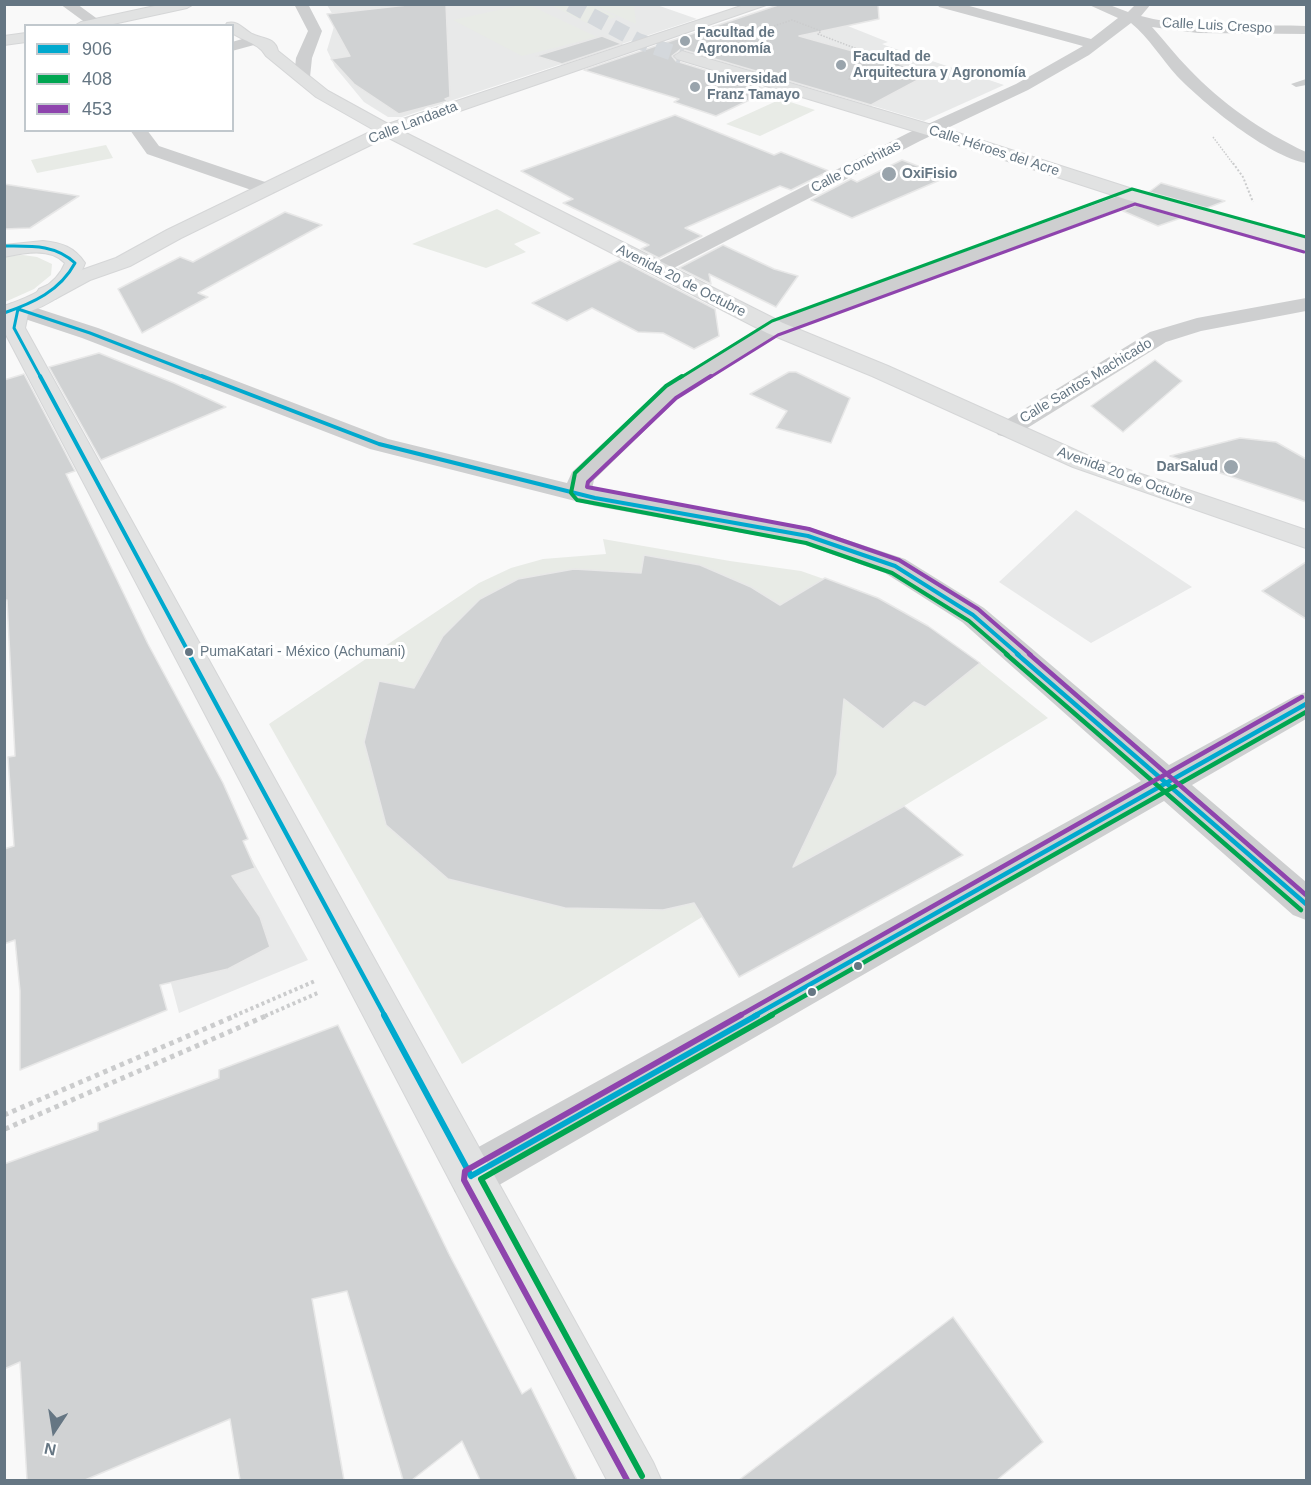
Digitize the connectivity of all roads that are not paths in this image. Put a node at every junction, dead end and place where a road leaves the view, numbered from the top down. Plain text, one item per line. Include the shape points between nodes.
1 (67, 4) edge
2 (187, 4) edge
3 (301, 4) edge
4 (762, 4) edge
5 (944, 4) edge
6 (1094, 4) edge
7 (1144, 4) edge
8 (1132, 17) junction
9 (88, 24) edge
10 (234, 28) edge
11 (1306, 30) edge
12 (24, 37) edge
13 (250, 40) junction
14 (4, 41) edge
15 (1094, 44) junction
16 (234, 46) edge
17 (682, 56) tunnel mouth
18 (302, 77) junction
19 (387, 130) junction
20 (929, 131) junction
21 (140, 132) edge
22 (1306, 158) edge
23 (267, 189) junction
24 (1135, 196) junction
25 (1306, 245) edge
26 (11, 248) edge
27 (657, 269) junction
28 (47, 294) junction
29 (1306, 305) edge
30 (11, 311) edge
31 (775, 328) junction
32 (1007, 430) junction
33 (578, 493) junction
34 (1306, 539) edge
35 (1306, 704) edge
36 (1168, 784) junction
37 (1306, 904) edge
38 (471, 1176) junction
39 (635, 1480) edge

1 - 9 street
2 - 9 main road
3 - 18 street via 315,31 304,58
4 - 19 main road, Calle Landaeta
5 - 15 street
6 - 8 street, Calle Luis Crespo
7 - 8 street, Calle Conchitas
8 - 11 street, Calle Luis Crespo via 1176,26
8 - 15 street, Calle Conchitas
8 - 22 street via 1148,28 1188,79 1264,136
10 - 13 main road, Avenida 20 de Octubre
12 - 14 main road
13 - 16 street
13 - 18 main road, Avenida 20 de Octubre via 260,40 270,47 271,53
15 - 20 street, Calle Conchitas via 1022,87
17 - 20 main road, Calle Héroes del Acre
18 - 19 main road, Avenida 20 de Octubre via 322,94
19 - 23 main road, Calle Landaeta
19 - 27 main road, Avenida 20 de Octubre
20 - 24 main road, Calle Héroes del Acre
20 - 27 street, Calle Conchitas
21 - 23 street via 153,150
23 - 28 main road, Calle Landaeta via 123,262
24 - 25 main road, Calle Héroes del Acre
24 - 31 street
26 - 28 main road via 55,249 73,259 73,272
27 - 31 main road, Avenida 20 de Octubre
28 - 30 main road
29 - 32 street, Calle Santos Machicado via 1197,325 1158,337
30 - 33 street via 45,316 379,444
30 - 38 main road via 14,328
31 - 32 main road, Avenida 20 de Octubre via 880,370
31 - 33 street via 671,392 581,477
32 - 34 main road, Avenida 20 de Octubre via 1082,462
33 - 36 street via 808,536 895,566 973,615
35 - 36 street
36 - 37 street
36 - 38 street
38 - 39 main road

